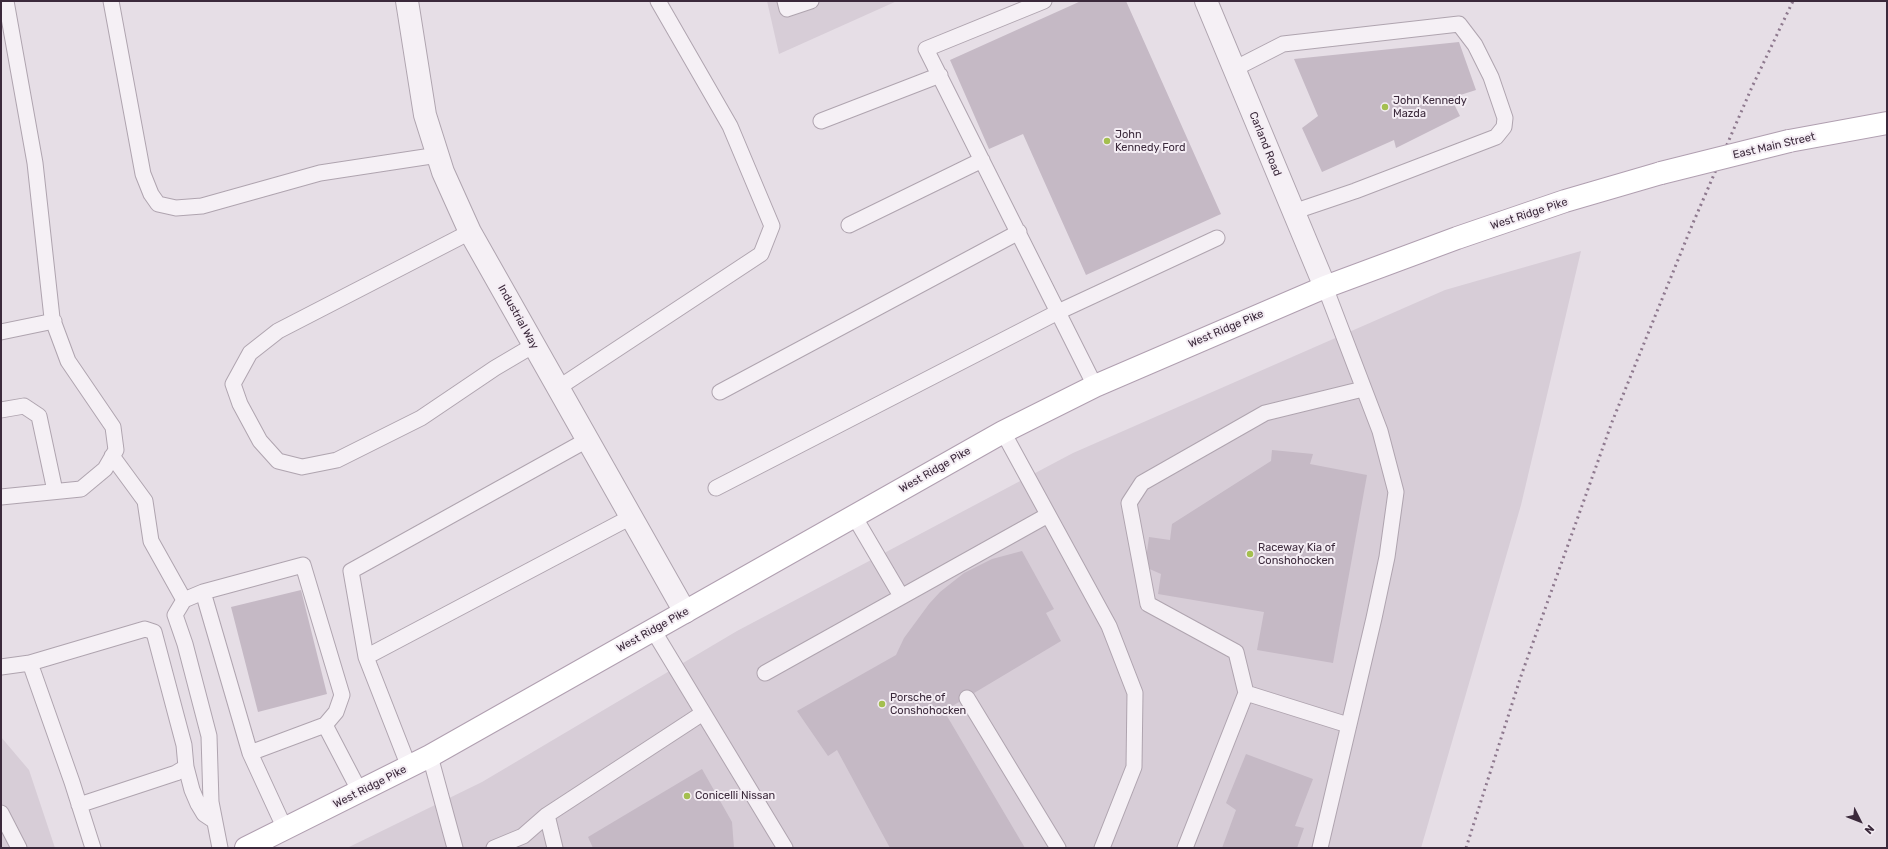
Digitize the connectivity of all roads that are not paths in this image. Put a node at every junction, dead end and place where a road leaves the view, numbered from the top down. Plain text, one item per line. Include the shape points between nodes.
1 (6, 1) edge
2 (111, 1) edge
3 (407, 1) edge
4 (658, 1) edge
5 (785, 1) edge
6 (811, 1) edge
7 (1044, 1) edge
8 (1206, 1) edge
9 (1234, 69) junction
10 (940, 75) junction
11 (821, 122) dead end
12 (1887, 123) edge
13 (438, 155) junction
14 (982, 160) junction
15 (1661, 173) joint
16 (1292, 212) junction
17 (850, 224) dead end
18 (470, 232) junction
19 (1018, 232) junction
20 (1217, 238) dead end
21 (1325, 287) junction
22 (1058, 312) junction
23 (54, 321) junction
24 (1, 332) edge
25 (534, 345) junction
26 (1095, 386) junction
27 (558, 388) junction
28 (1363, 389) junction
29 (720, 392) dead end
30 (1, 410) edge
31 (1003, 432) junction
32 (587, 440) junction
33 (112, 456) junction
34 (716, 488) dead end
35 (55, 491) junction
36 (1, 497) edge
37 (1048, 515) junction
38 (854, 516) junction
39 (631, 517) junction
40 (203, 592) junction
41 (901, 596) junction
42 (184, 600) junction
43 (685, 612) junction
44 (653, 630) junction
45 (366, 657) junction
46 (30, 663) junction
47 (1, 667) edge
48 (765, 673) dead end
49 (1246, 694) junction
50 (967, 698) dead end
51 (703, 713) junction
52 (325, 725) junction
53 (1348, 725) junction
54 (250, 754) junction
55 (430, 756) junction
56 (186, 767) junction
57 (409, 767) junction
58 (360, 792) junction
59 (79, 805) junction
60 (1, 813) edge
61 (547, 815) junction
62 (213, 820) junction
63 (285, 828) junction
64 (18, 848) edge
65 (93, 848) edge
66 (220, 848) edge
67 (246, 848) edge
68 (455, 848) edge
69 (494, 848) edge
70 (555, 848) edge
71 (785, 848) edge
72 (1058, 848) edge
73 (1102, 848) edge
74 (1185, 848) edge
75 (1320, 848) edge

1 - 23 lane via 36,163
2 - 13 lane via 143,174 158,204 176,208 202,206 320,173
3 - 13 street, Industrial Way via 425,115
4 - 27 lane via 730,126 772,226 761,254
5 - 6 lane via 786,9
7 - 10 lane via 926,49
8 - 9 street, Carland Road
9 - 16 street, Carland Road
9 - 16 lane via 1283,44 1459,24 1479,51 1491,77 1505,118 1504,127 1496,137 1355,191
10 - 11 lane
10 - 14 lane
12 - 15 main road, East Main Street, bridge via 1789,141
13 - 18 street, Industrial Way
14 - 17 lane
14 - 19 lane
15 - 21 main road, West Ridge Pike via 1565,201 1464,235
16 - 21 street, Carland Road
18 - 25 street, Industrial Way
18 - 25 lane via 278,331 250,353 233,384 240,404 260,441 278,461 302,467 337,460 421,418
19 - 22 lane
19 - 29 lane
20 - 22 lane
21 - 26 main road, West Ridge Pike
21 - 28 lane
22 - 26 lane
22 - 34 lane
23 - 24 lane
23 - 33 lane via 68,361 113,427 116,450
25 - 27 street, Industrial Way
26 - 31 main road, West Ridge Pike
27 - 32 street, Industrial Way
28 - 49 lane via 1265,413 1142,483 1129,503 1148,604 1236,652
28 - 53 lane via 1380,431 1396,492 1387,557
30 - 35 lane via 24,406 39,416
31 - 37 lane
31 - 38 main road, West Ridge Pike
32 - 39 street, Industrial Way
32 - 45 lane via 351,571
33 - 35 lane via 105,469 81,489
33 - 42 lane via 145,501 151,541
35 - 36 lane
37 - 41 lane
37 - 73 lane via 1109,626 1135,693 1134,766
38 - 41 lane
38 - 43 main road, West Ridge Pike
39 - 43 street, Industrial Way
39 - 45 lane
40 - 42 lane
40 - 52 lane via 303,565 342,695 336,712
40 - 54 lane
41 - 48 lane
42 - 62 lane via 175,615 209,736
43 - 44 main road, West Ridge Pike
44 - 51 lane
44 - 55 main road, West Ridge Pike
45 - 57 lane
46 - 47 lane
46 - 56 lane via 145,629 154,632 184,745
46 - 59 lane
49 - 53 lane
49 - 74 lane
50 - 72 lane
51 - 61 lane
51 - 71 lane
52 - 54 lane
52 - 58 lane
53 - 75 lane
54 - 63 lane
55 - 57 main road, West Ridge Pike
55 - 68 lane
56 - 59 lane via 176,773
56 - 62 lane via 198,804 204,814
57 - 58 main road, West Ridge Pike
58 - 63 main road, West Ridge Pike
59 - 65 lane
60 - 64 lane
61 - 69 lane via 523,836
61 - 70 lane
62 - 66 lane
63 - 67 main road, West Ridge Pike

